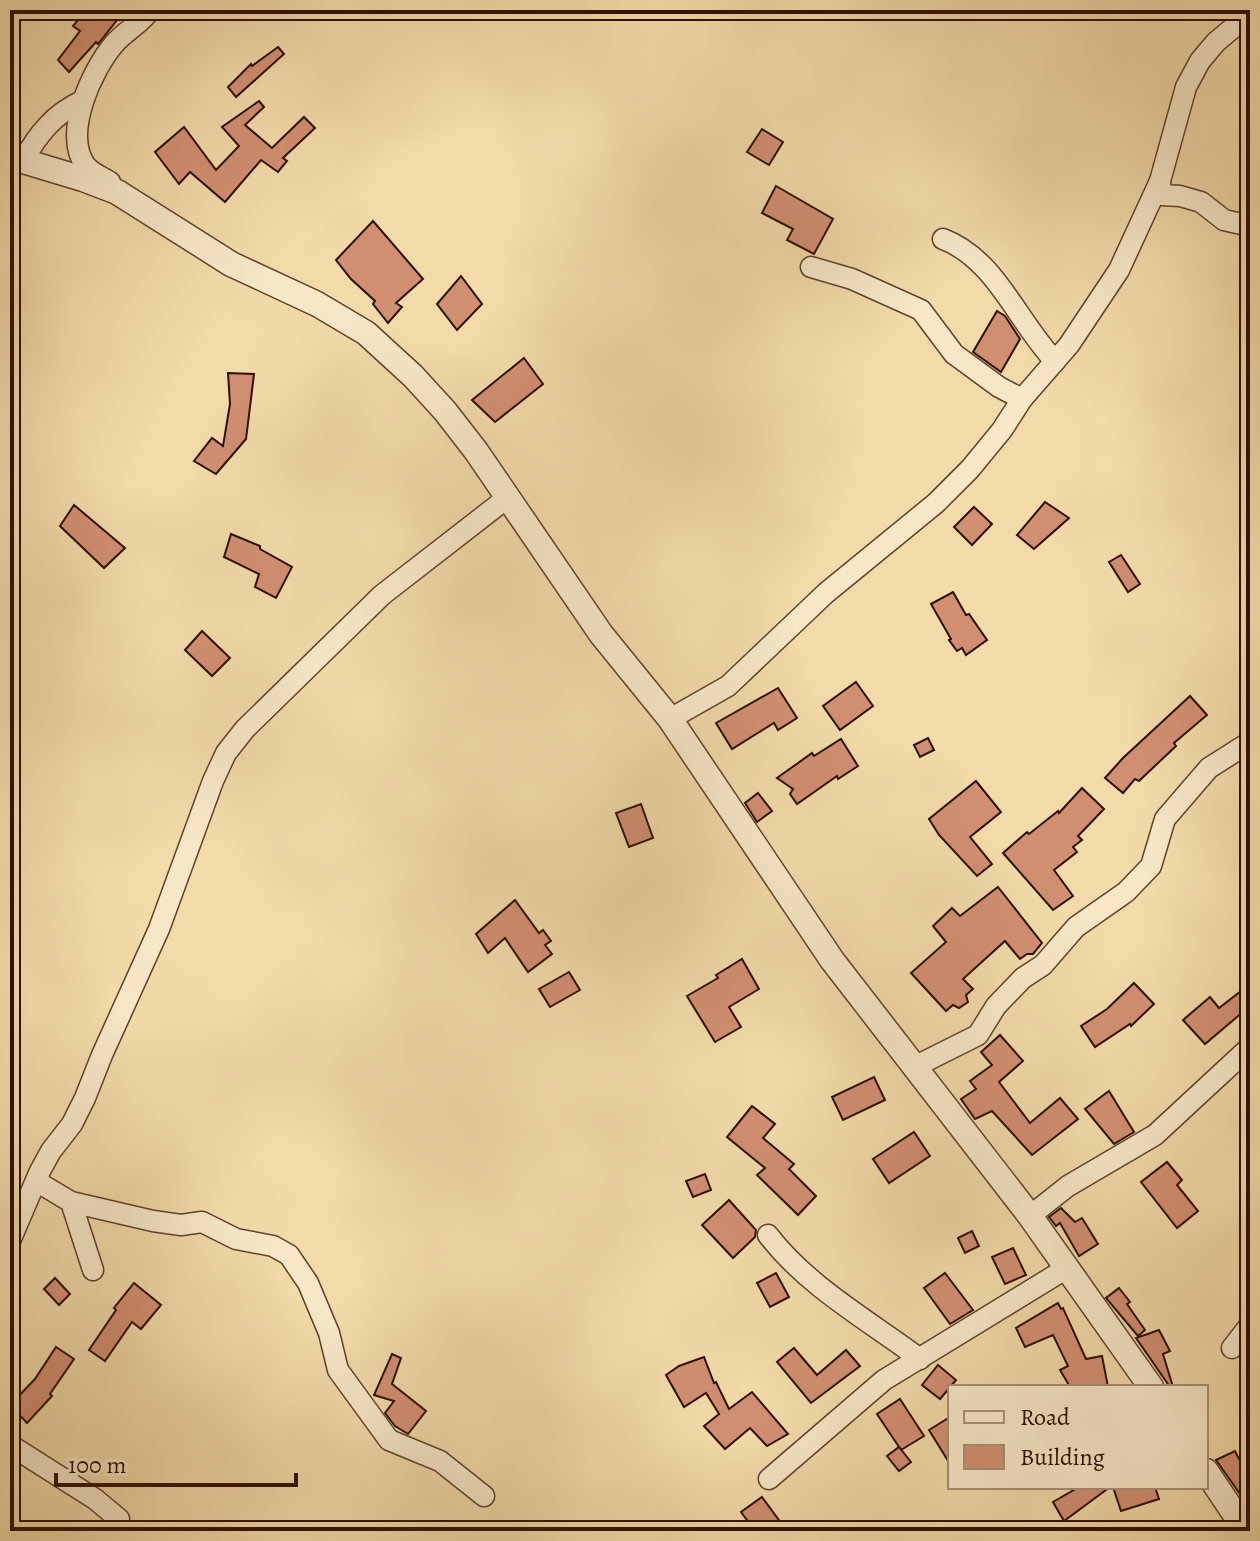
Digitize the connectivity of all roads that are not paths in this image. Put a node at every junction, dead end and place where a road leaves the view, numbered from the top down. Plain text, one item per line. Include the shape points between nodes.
1 (150, 10) edge
2 (1250, 19) edge
3 (82, 101) junction
4 (16, 159) edge
5 (1160, 181) junction
6 (138, 205) junction
7 (1250, 226) edge
8 (943, 239) dead end
9 (811, 267) dead end
10 (1055, 361) junction
11 (1022, 399) junction
12 (507, 498) junction
13 (670, 719) junction
14 (1250, 742) edge
15 (1250, 1047) edge
16 (917, 1072) junction
17 (36, 1181) junction
18 (71, 1202) junction
19 (1030, 1216) junction
20 (768, 1235) dead end
21 (10, 1241) edge
22 (1067, 1268) junction
23 (93, 1270) dead end
24 (1250, 1325) edge
25 (1232, 1348) dead end
26 (920, 1359) junction
27 (1150, 1385) edge
28 (10, 1445) edge
29 (1208, 1474) edge
30 (769, 1479) dead end
31 (484, 1496) dead end
32 (119, 1519) dead end
33 (1246, 1531) edge

1 - 3 street via 113,45
2 - 5 street via 1216,42 1200,61 1183,95
3 - 4 street via 57,115
3 - 6 street via 82,159
4 - 6 street via 83,179
5 - 7 street via 1161,195 1201,202 1224,220
5 - 10 street via 1119,270
6 - 12 street via 231,264 366,333 445,411
8 - 10 street via 969,253
9 - 11 street via 921,310 954,354
10 - 11 street
11 - 13 street via 994,440 936,503 826,593 728,686
12 - 13 street via 601,634
12 - 17 street via 382,595 226,753 159,929 85,1098
13 - 16 street via 797,911
14 - 16 street via 1209,768 1165,819 1151,866 1126,892 1076,927 1043,965 1023,978 978,1035 924,1062
15 - 19 street via 1155,1135 1068,1186
16 - 19 street
17 - 18 street
17 - 21 street
18 - 23 street
18 - 31 street via 153,1221 202,1222 289,1255 308,1283 338,1370 389,1440 440,1461
19 - 22 street
20 - 26 street via 835,1299
22 - 26 street
22 - 27 street
24 - 25 street
26 - 30 street via 874,1388
28 - 32 street
29 - 33 street

